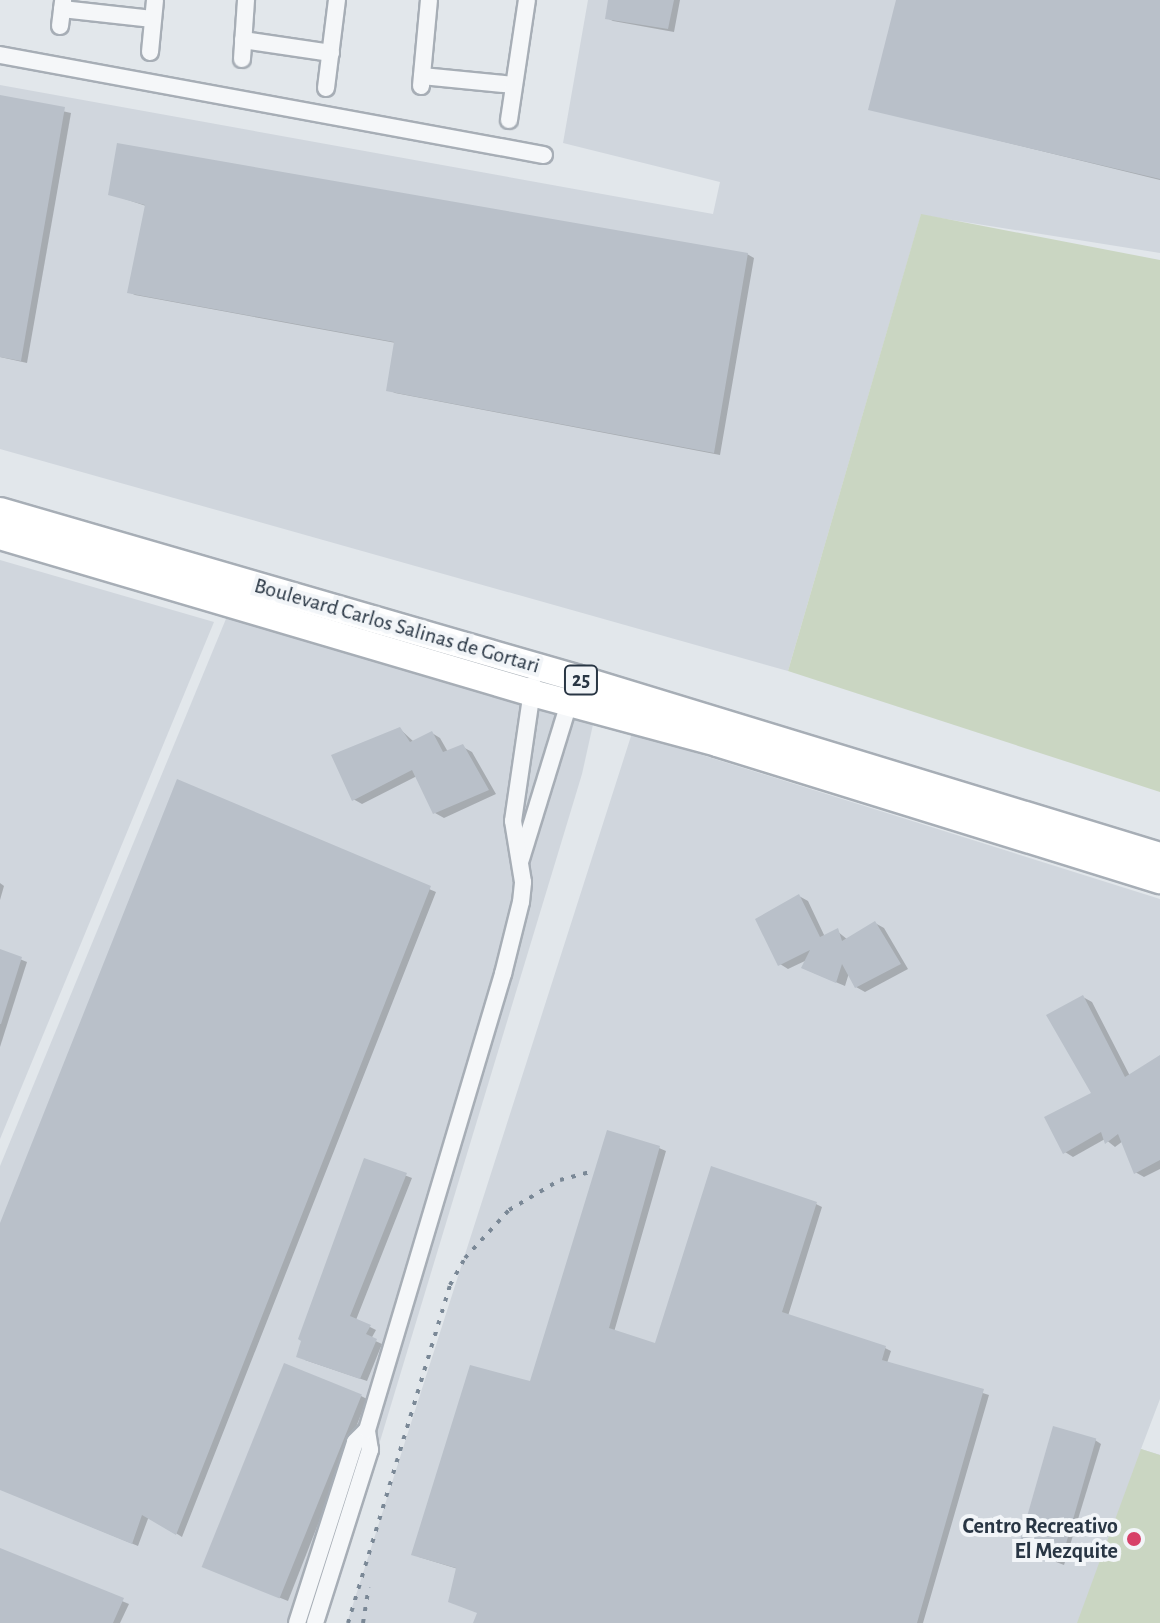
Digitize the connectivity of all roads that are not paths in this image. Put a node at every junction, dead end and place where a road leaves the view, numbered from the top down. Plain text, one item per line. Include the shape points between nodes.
1 (155, 0) edge
2 (246, 0) edge
3 (337, 0) edge
4 (429, 0) edge
5 (527, 0) edge
6 (62, 11) edge
7 (152, 19) junction
8 (243, 40) junction
9 (150, 52) dead end
10 (331, 53) junction
11 (0, 55) edge
12 (242, 59) dead end
13 (513, 85) junction
14 (326, 88) dead end
15 (509, 120) dead end
16 (544, 155) dead end
17 (0, 511) edge
18 (0, 536) edge
19 (533, 680) junction
20 (573, 691) junction
21 (521, 772) junction
22 (547, 778) junction
23 (1160, 856) edge
24 (521, 859) junction
25 (1160, 880) edge
26 (367, 1430) junction
27 (297, 1623) edge
28 (315, 1623) edge

1 - 7 street
2 - 8 street
3 - 10 street
4 - 13 street via 422,82
5 - 13 street
6 - 7 street
7 - 9 street
8 - 10 street
8 - 12 street
10 - 14 street
11 - 16 street
13 - 15 street
17 - 19 main road, Boulevard Carlos Salinas de Gortari / 25
18 - 19 main road, Boulevard Carlos Salinas de Gortari / 25
19 - 20 main road, Boulevard Carlos Salinas de Gortari / 25
19 - 21 street
20 - 22 street
20 - 23 main road, Boulevard Carlos Salinas de Gortari / 25
20 - 25 main road, Boulevard Carlos Salinas de Gortari / 25 via 717,743
21 - 22 street
21 - 24 street via 513,821
22 - 24 street
24 - 26 street via 523,886 503,974
26 - 27 street via 355,1442
26 - 28 street via 370,1450

